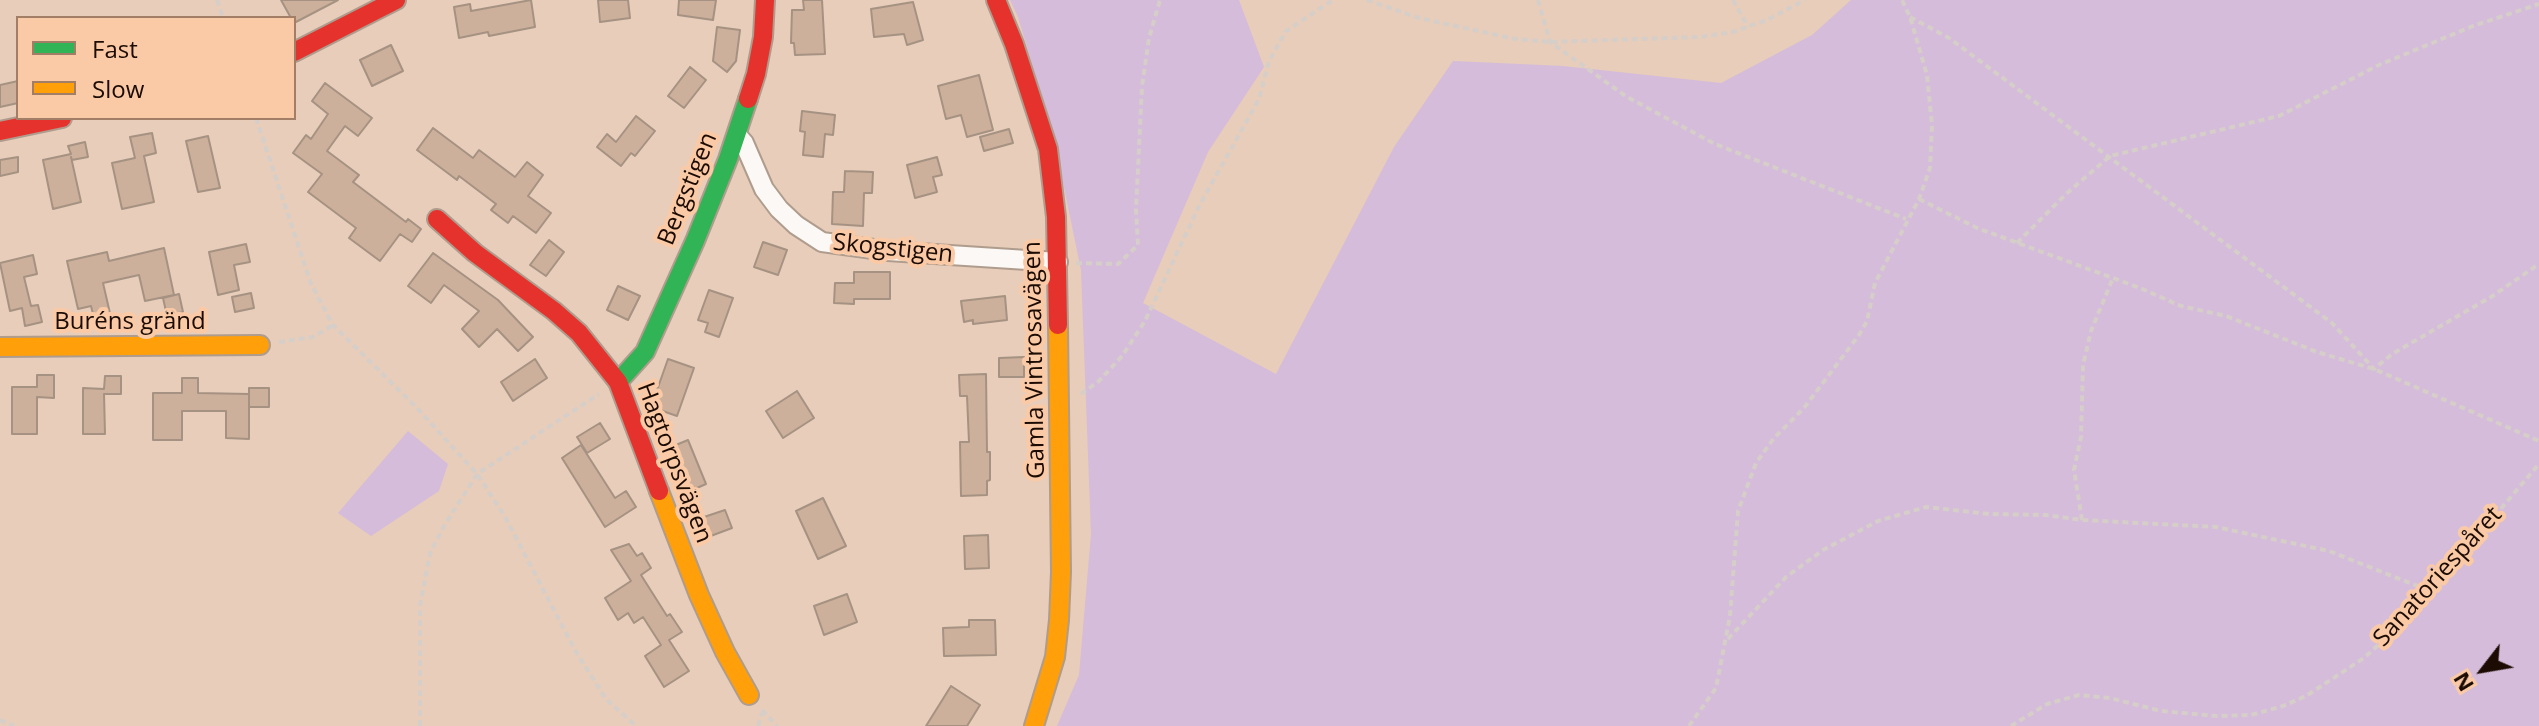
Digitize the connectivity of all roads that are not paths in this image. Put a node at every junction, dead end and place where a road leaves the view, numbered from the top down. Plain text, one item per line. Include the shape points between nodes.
1 (396, 0) edge
2 (765, 0) edge
3 (996, 0) edge
4 (296, 51) edge
5 (52, 120) edge
6 (0, 131) edge
7 (737, 135) junction
8 (437, 219) dead end
9 (1058, 262) junction
10 (260, 345) road end
11 (0, 347) edge
12 (618, 382) junction
13 (749, 695) dead end
14 (1034, 726) edge

1 - 4 street
2 - 7 street, Bergstigen via 756,74
3 - 9 street, Gamla Vintrosavägen via 1048,149
5 - 6 street
7 - 9 street, Skogstigen via 779,209 822,242
7 - 12 street, Bergstigen via 645,352
8 - 12 street, Hagtorpsvägen via 563,318
9 - 14 street, Gamla Vintrosavägen via 1059,620 1055,657
10 - 11 street, Buréns gränd
12 - 13 street, Hagtorpsvägen via 699,595

